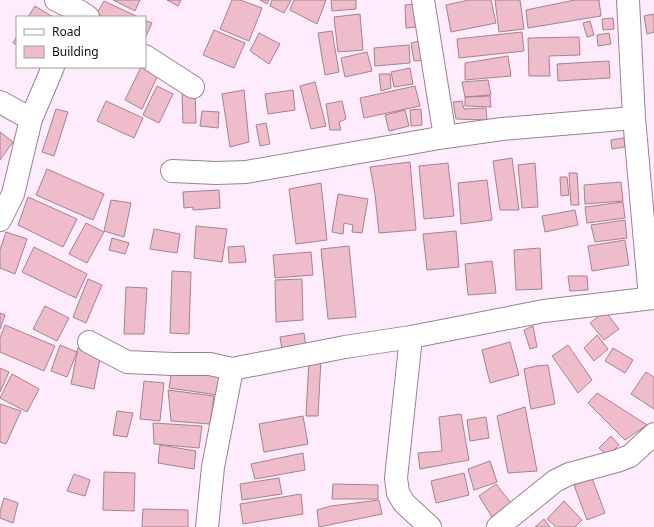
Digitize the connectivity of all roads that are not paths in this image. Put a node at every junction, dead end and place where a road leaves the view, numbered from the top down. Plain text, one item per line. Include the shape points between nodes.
1 (56, 0) edge
2 (424, 0) edge
3 (628, 0) edge
4 (82, 11) edge
5 (146, 57) edge
6 (53, 68) edge
7 (193, 87) dead end
8 (0, 102) edge
9 (634, 118) junction
10 (31, 119) junction
11 (445, 137) junction
12 (172, 171) dead end
13 (7, 192) edge
14 (0, 220) edge
15 (652, 298) edge
16 (411, 337) junction
17 (89, 342) dead end
18 (232, 370) junction
19 (654, 434) edge
20 (208, 527) edge
21 (430, 527) edge
22 (498, 527) edge

1 - 4 street
2 - 11 street
3 - 9 street
5 - 7 street
6 - 10 street
8 - 10 street
9 - 11 street via 502,129
9 - 15 street
10 - 13 street
11 - 12 street via 246,172
13 - 14 street
15 - 16 street via 544,311
16 - 18 street
16 - 21 street via 396,478 398,493 404,503
17 - 18 street via 127,362 210,364
18 - 20 street via 213,467
19 - 22 street via 630,456 569,474 555,481

